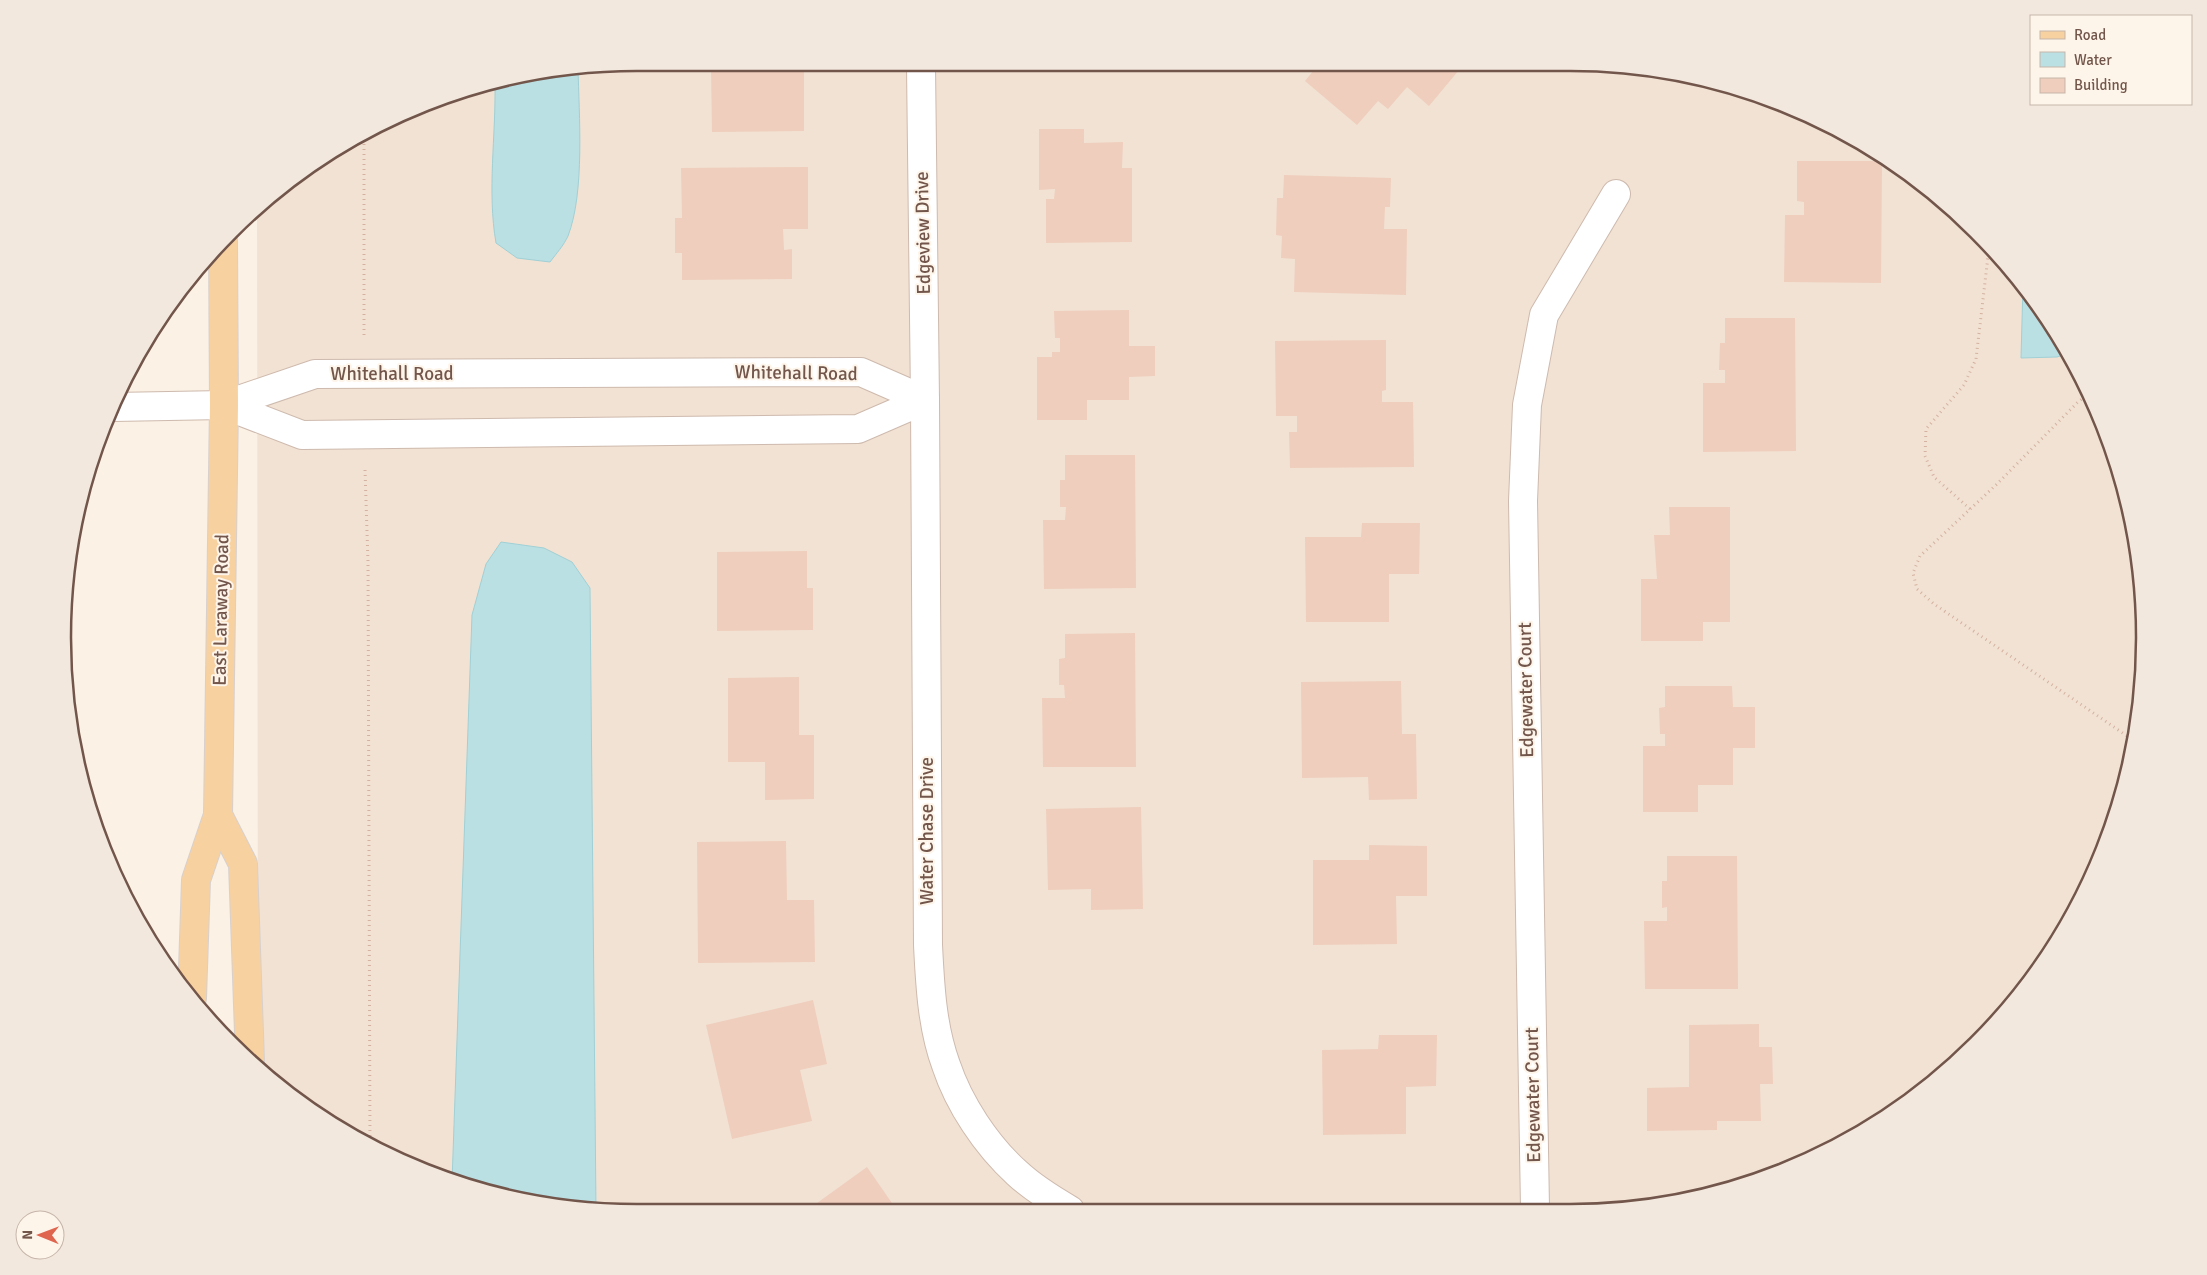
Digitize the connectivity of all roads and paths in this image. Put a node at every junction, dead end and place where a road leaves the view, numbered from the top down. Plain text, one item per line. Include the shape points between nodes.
1 (922, 71) edge
2 (364, 142) edge
3 (1616, 194) dead end
4 (223, 252) edge
5 (1988, 256) edge
6 (364, 374) junction
7 (2083, 399) edge
8 (926, 400) junction
9 (224, 405) junction
10 (121, 407) edge
11 (364, 434) junction
12 (1970, 509) junction
13 (2127, 736) edge
14 (218, 815) junction
15 (192, 987) edge
16 (250, 1050) edge
17 (370, 1136) edge
18 (1060, 1204) edge
19 (1535, 1204) edge

1 - 8 street, Edgeview Drive
2 - 6 path
3 - 19 street, Edgewater Court via 1544,315 1527,405 1523,501
4 - 9 main road, East Laraway Road
5 - 12 path via 1976,359 1964,385 1926,430 1925,456 1934,477
6 - 8 street, Whitehall Road via 861,372
6 - 9 street, Whitehall Road via 315,374
7 - 12 path
8 - 11 street, Whitehall Road via 858,429
8 - 18 street, Water Chase Drive via 928,935 933,1014 946,1065 962,1102 1016,1173
9 - 10 street, Whitehall Road
9 - 11 street, Whitehall Road via 302,435
9 - 14 main road, East Laraway Road
11 - 17 path via 368,562
12 - 13 path via 1920,556 1913,573 1917,589 1934,604
14 - 15 main road, East Laraway Road via 196,880
14 - 16 main road, East Laraway Road via 244,864

